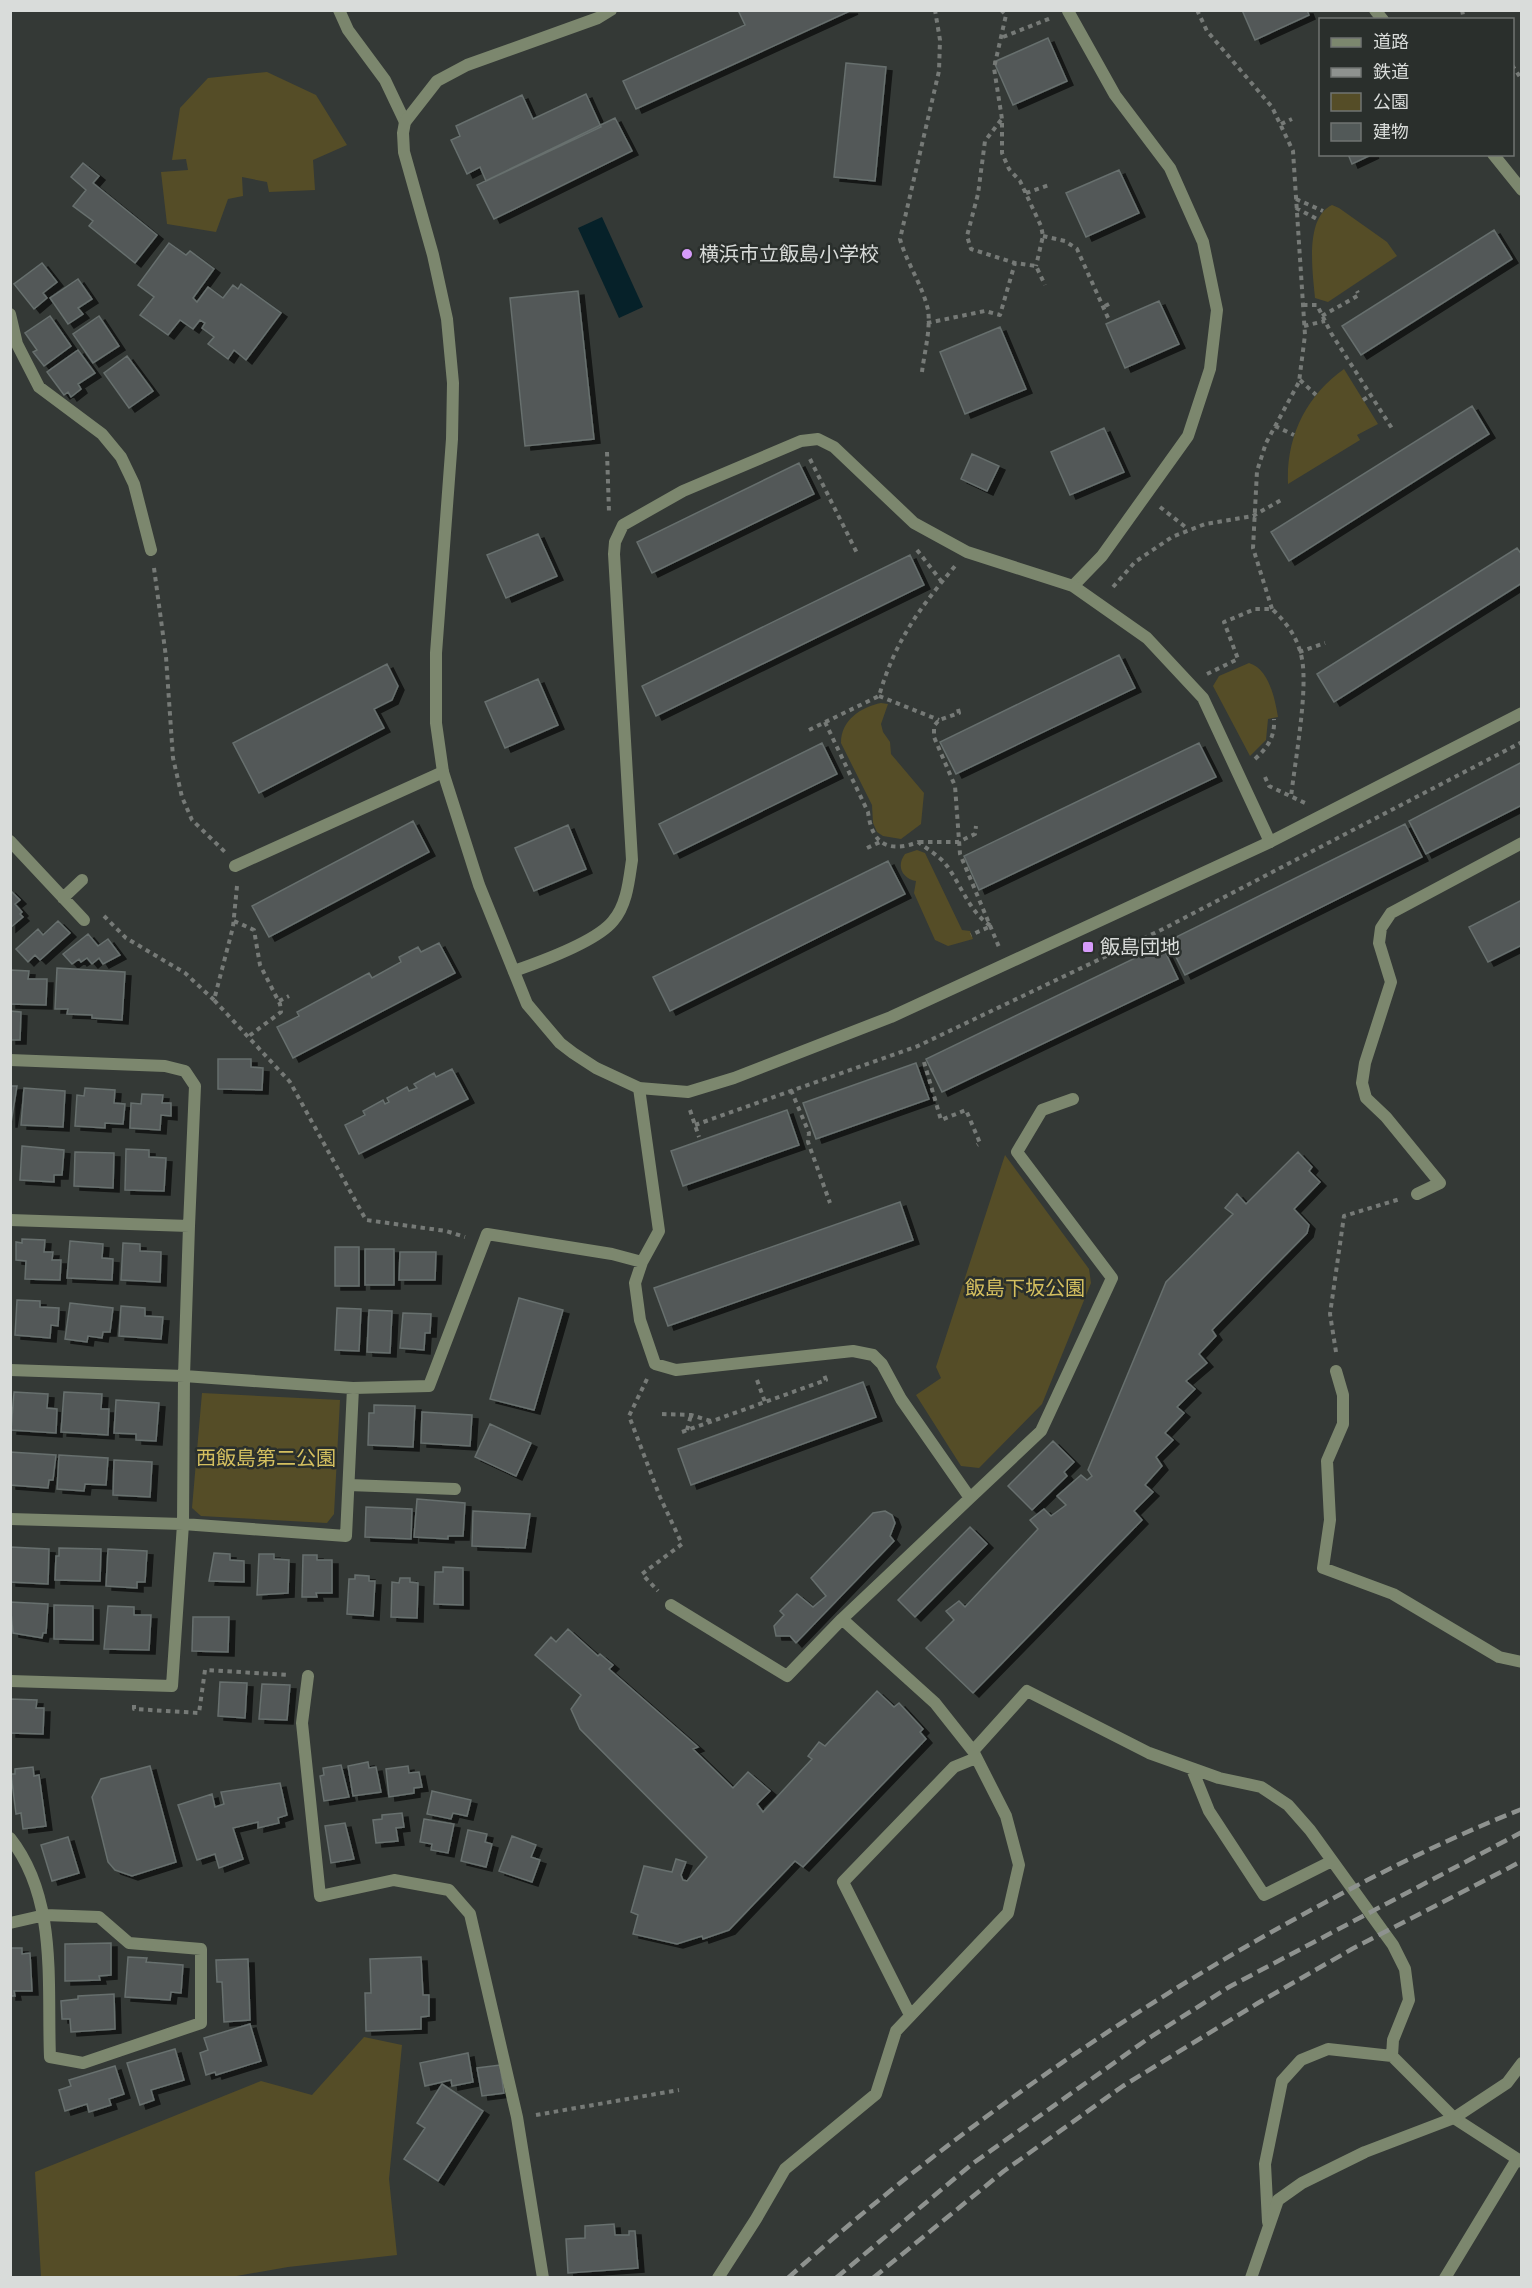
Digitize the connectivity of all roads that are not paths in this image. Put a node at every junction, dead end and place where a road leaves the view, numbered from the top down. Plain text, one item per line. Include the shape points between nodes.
1 (339, 10) edge
2 (611, 10) edge
3 (1068, 11) edge
4 (405, 122) junction
5 (1495, 156) edge
6 (1521, 190) edge
7 (10, 314) edge
8 (151, 550) road end
9 (1073, 586) junction
10 (1521, 713) edge
11 (443, 772) junction
12 (10, 841) edge
13 (1270, 842) junction
14 (1521, 843) edge
15 (235, 866) road end
16 (82, 880) dead end
17 (63, 898) junction
18 (84, 921) dead end
19 (514, 971) junction
20 (10, 1060) edge
21 (639, 1088) junction
22 (1073, 1099) dead end
23 (1417, 1194) road end
24 (10, 1220) edge
25 (189, 1226) junction
26 (642, 1262) junction
27 (10, 1370) edge
28 (1336, 1371) road end
29 (184, 1376) junction
30 (353, 1388) junction
31 (349, 1485) junction
32 (455, 1489) dead end
33 (970, 1498) junction
34 (10, 1518) edge
35 (183, 1524) junction
36 (671, 1605) road end
37 (842, 1619) junction
38 (1521, 1662) edge
39 (308, 1676) road end
40 (10, 1681) edge
41 (974, 1755) junction
42 (1192, 1769) junction
43 (10, 1838) edge
44 (1330, 1862) junction
45 (45, 1915) junction
46 (10, 1923) edge
47 (910, 2015) junction
48 (1392, 2056) junction
49 (1521, 2063) edge
50 (1454, 2118) junction
51 (1519, 2161) edge
52 (1268, 2222) junction
53 (543, 2277) edge
54 (718, 2277) edge
55 (1251, 2277) edge
56 (1445, 2277) edge

1 - 4 street via 348,30 385,80
2 - 4 street via 467,65 437,81
3 - 9 street via 1115,95 1170,168 1203,242 1217,310 1210,369 1188,436 1102,555
4 - 11 street via 404,152 447,319 453,383 436,653 436,723
5 - 6 street
7 - 8 street via 17,344 39,387 102,434 121,457 135,484
9 - 13 street via 1147,638 1203,698
9 - 19 street via 967,552 914,522 834,447 818,439 683,491 623,525 614,554 632,860 627,894 613,922 550,958
10 - 13 street
11 - 15 street
11 - 19 street via 479,885
12 - 17 street
13 - 21 street via 891,1017 688,1092
14 - 23 street via 1391,913 1382,928 1379,943 1391,981 1362,1083 1366,1098 1440,1183
16 - 17 street
17 - 18 street
19 - 21 street via 527,1004 560,1042 596,1068
20 - 25 street via 165,1066 185,1071 195,1086
21 - 26 street via 659,1231
22 - 33 street via 1042,1110 1017,1152 1112,1278 1041,1431
24 - 25 street
25 - 29 street
26 - 30 street via 487,1234 429,1386
26 - 33 street via 635,1283 640,1320 655,1364 676,1370 853,1351 873,1355
27 - 29 street
28 - 38 street via 1343,1395 1343,1424 1327,1461 1330,1520 1323,1568 1393,1594 1499,1657
29 - 30 street
29 - 35 street
30 - 31 street
31 - 32 street
31 - 35 street via 346,1536
33 - 37 street
34 - 35 street
35 - 40 street via 172,1686
36 - 37 street via 788,1676
37 - 41 street via 934,1703
39 - 53 street via 302,1723 320,1896 394,1880 449,1890 470,1914 517,2117
41 - 42 street via 1027,1691 1149,1753
41 - 47 street via 1006,1816 1019,1865 1008,1913
41 - 47 street via 954,1767 843,1882
42 - 44 street via 1261,1787 1288,1805
42 - 44 street via 1209,1811 1264,1895
43 - 45 street via 23,1854
44 - 48 street via 1393,1945 1405,1969 1409,2000 1393,2040
45 - 45 street via 50,2057 83,2063 201,2024 201,1949 129,1943 99,1917
45 - 46 street
47 - 54 street via 896,2031 876,2094 784,2169
48 - 50 street
48 - 52 street via 1328,2049 1302,2060 1282,2081 1265,2164
49 - 50 street via 1507,2083
50 - 51 street
50 - 52 street via 1365,2152 1302,2183 1278,2200
51 - 56 street
52 - 55 street

